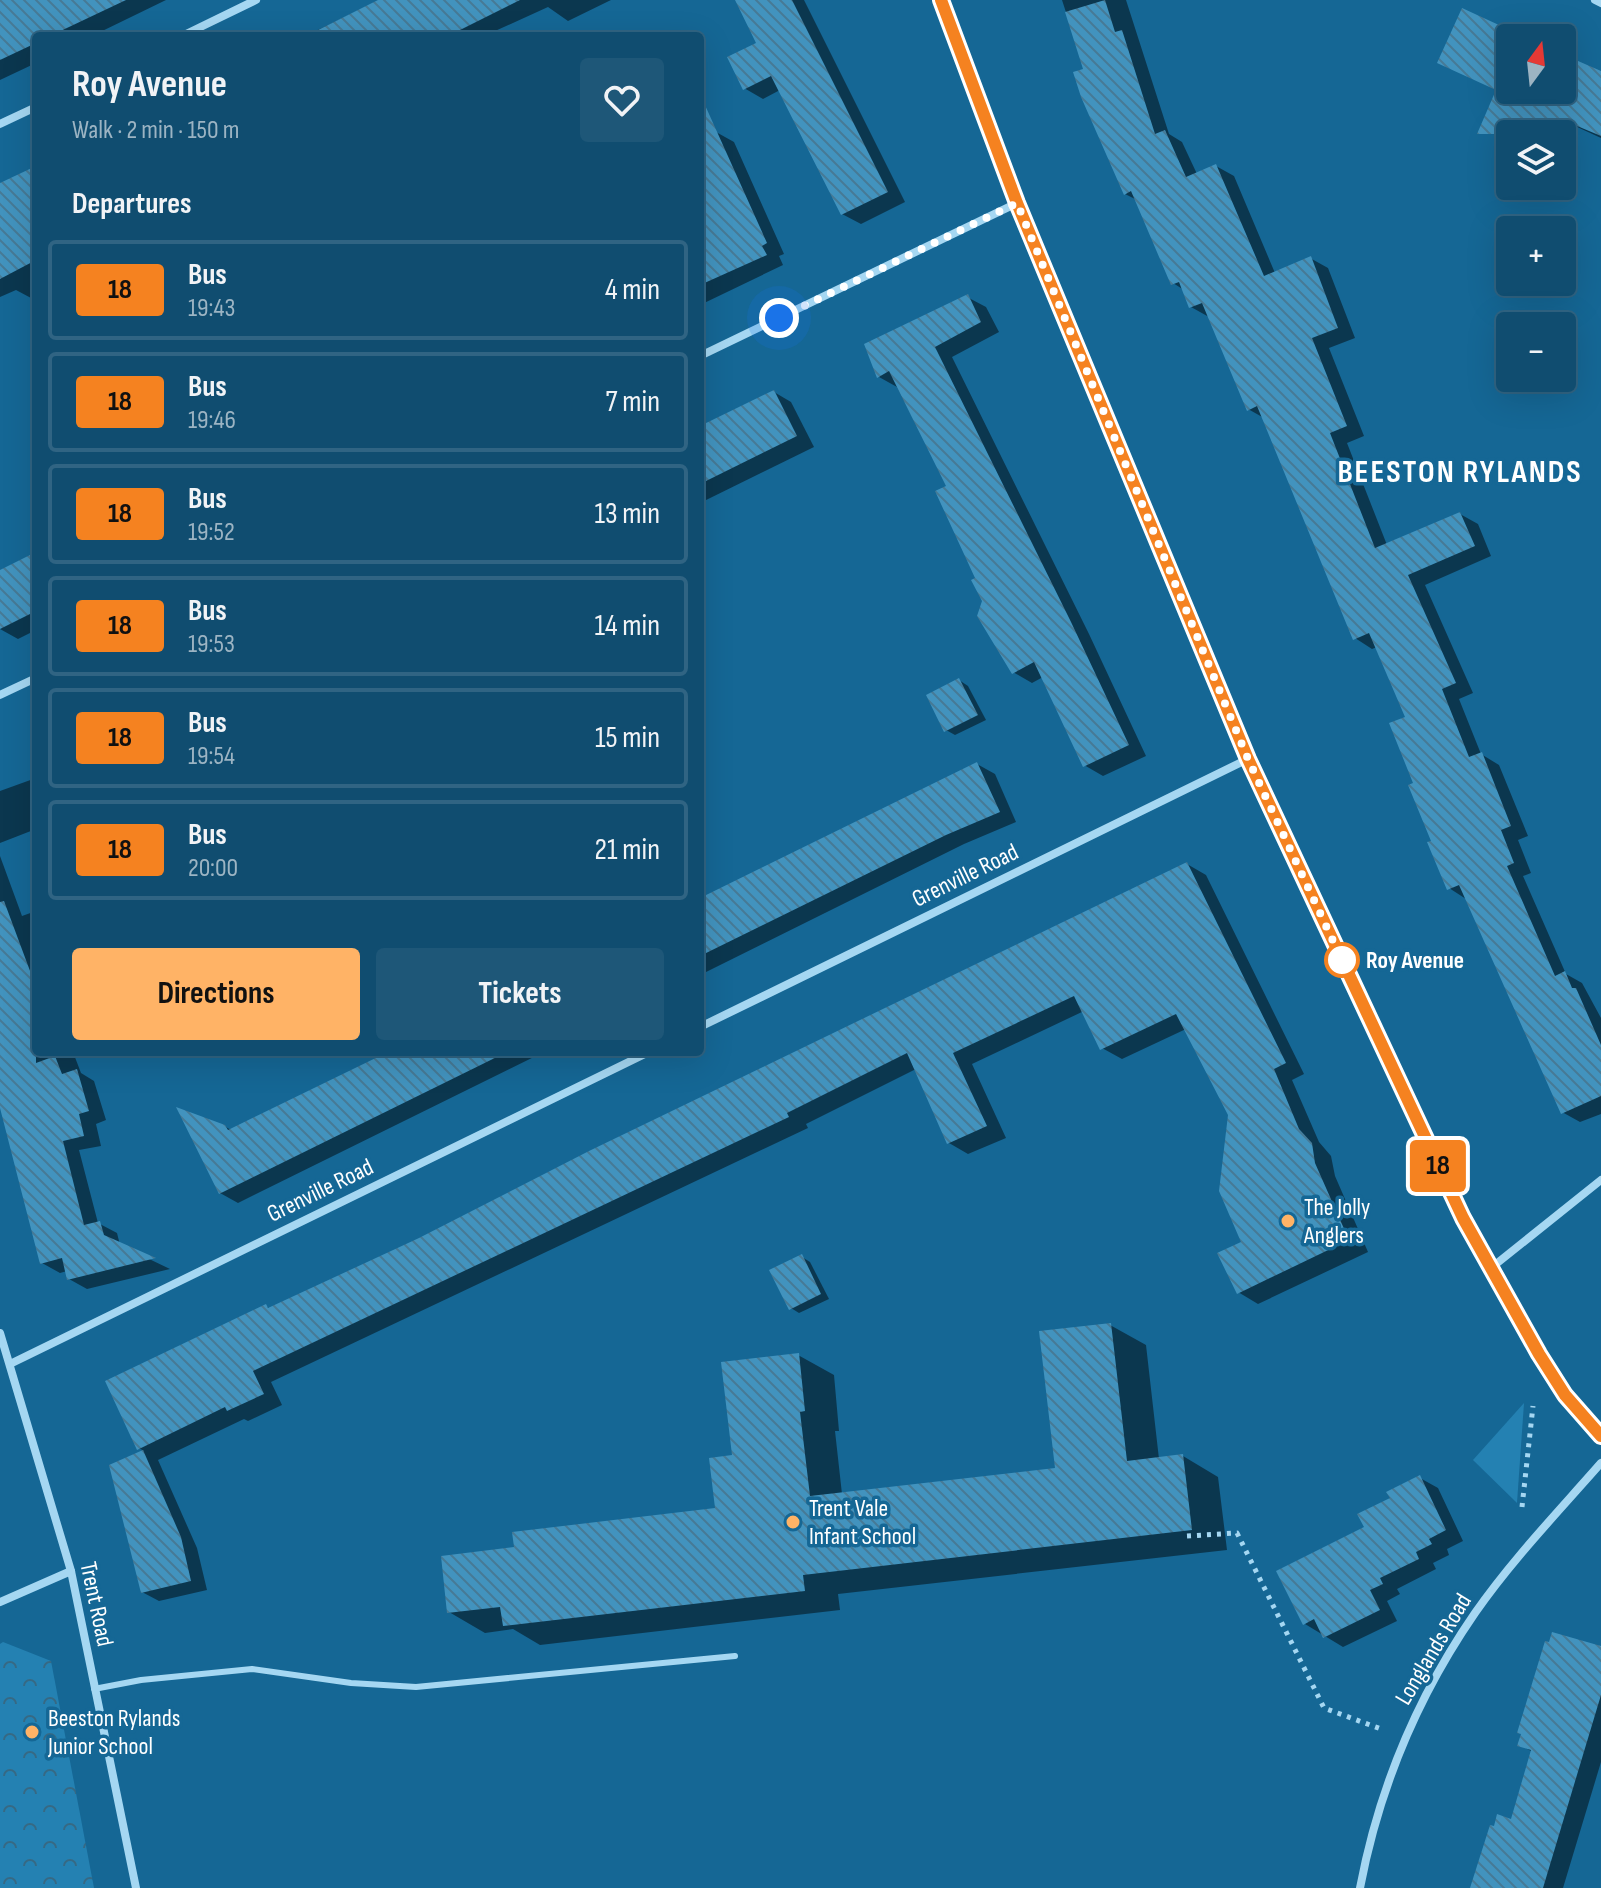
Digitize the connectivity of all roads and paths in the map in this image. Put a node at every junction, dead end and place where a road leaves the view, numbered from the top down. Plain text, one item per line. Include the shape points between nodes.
1 (256, 0) edge
2 (941, 0) edge
3 (1595, 0) edge
4 (1601, 3) edge
5 (190, 32) edge
6 (32, 109) edge
7 (0, 124) edge
8 (1017, 203) junction
9 (704, 354) edge
10 (32, 680) edge
11 (0, 695) edge
12 (1248, 759) junction
13 (704, 1025) edge
14 (641, 1056) edge
15 (1601, 1180) edge
16 (1490, 1268) junction
17 (0, 1333) edge
18 (1539, 1354) junction
19 (10, 1364) junction
20 (1601, 1436) edge
21 (1601, 1463) edge
22 (1187, 1536) dead end
23 (1517, 1560) junction
24 (71, 1571) junction
25 (0, 1602) edge
26 (735, 1656) dead end
27 (94, 1689) junction
28 (1405, 1738) junction
29 (136, 1888) edge
30 (1360, 1888) edge

1 - 5 street
2 - 8 street
3 - 4 street
6 - 7 street
8 - 9 street
8 - 12 street
10 - 11 street
12 - 13 street, Grenville Road
12 - 16 street
14 - 19 street, Grenville Road
15 - 16 street
16 - 18 street
17 - 19 street, Trent Road
18 - 20 street
18 - 23 path
19 - 24 street, Trent Road
21 - 23 street, Longlands Road
22 - 28 path via 1237,1533 1324,1708
23 - 28 street, Longlands Road via 1451,1649
24 - 25 street
24 - 27 street, Trent Road
26 - 27 lane via 416,1687 252,1669
27 - 29 street, Trent Road
28 - 30 street, Longlands Road via 1382,1796

